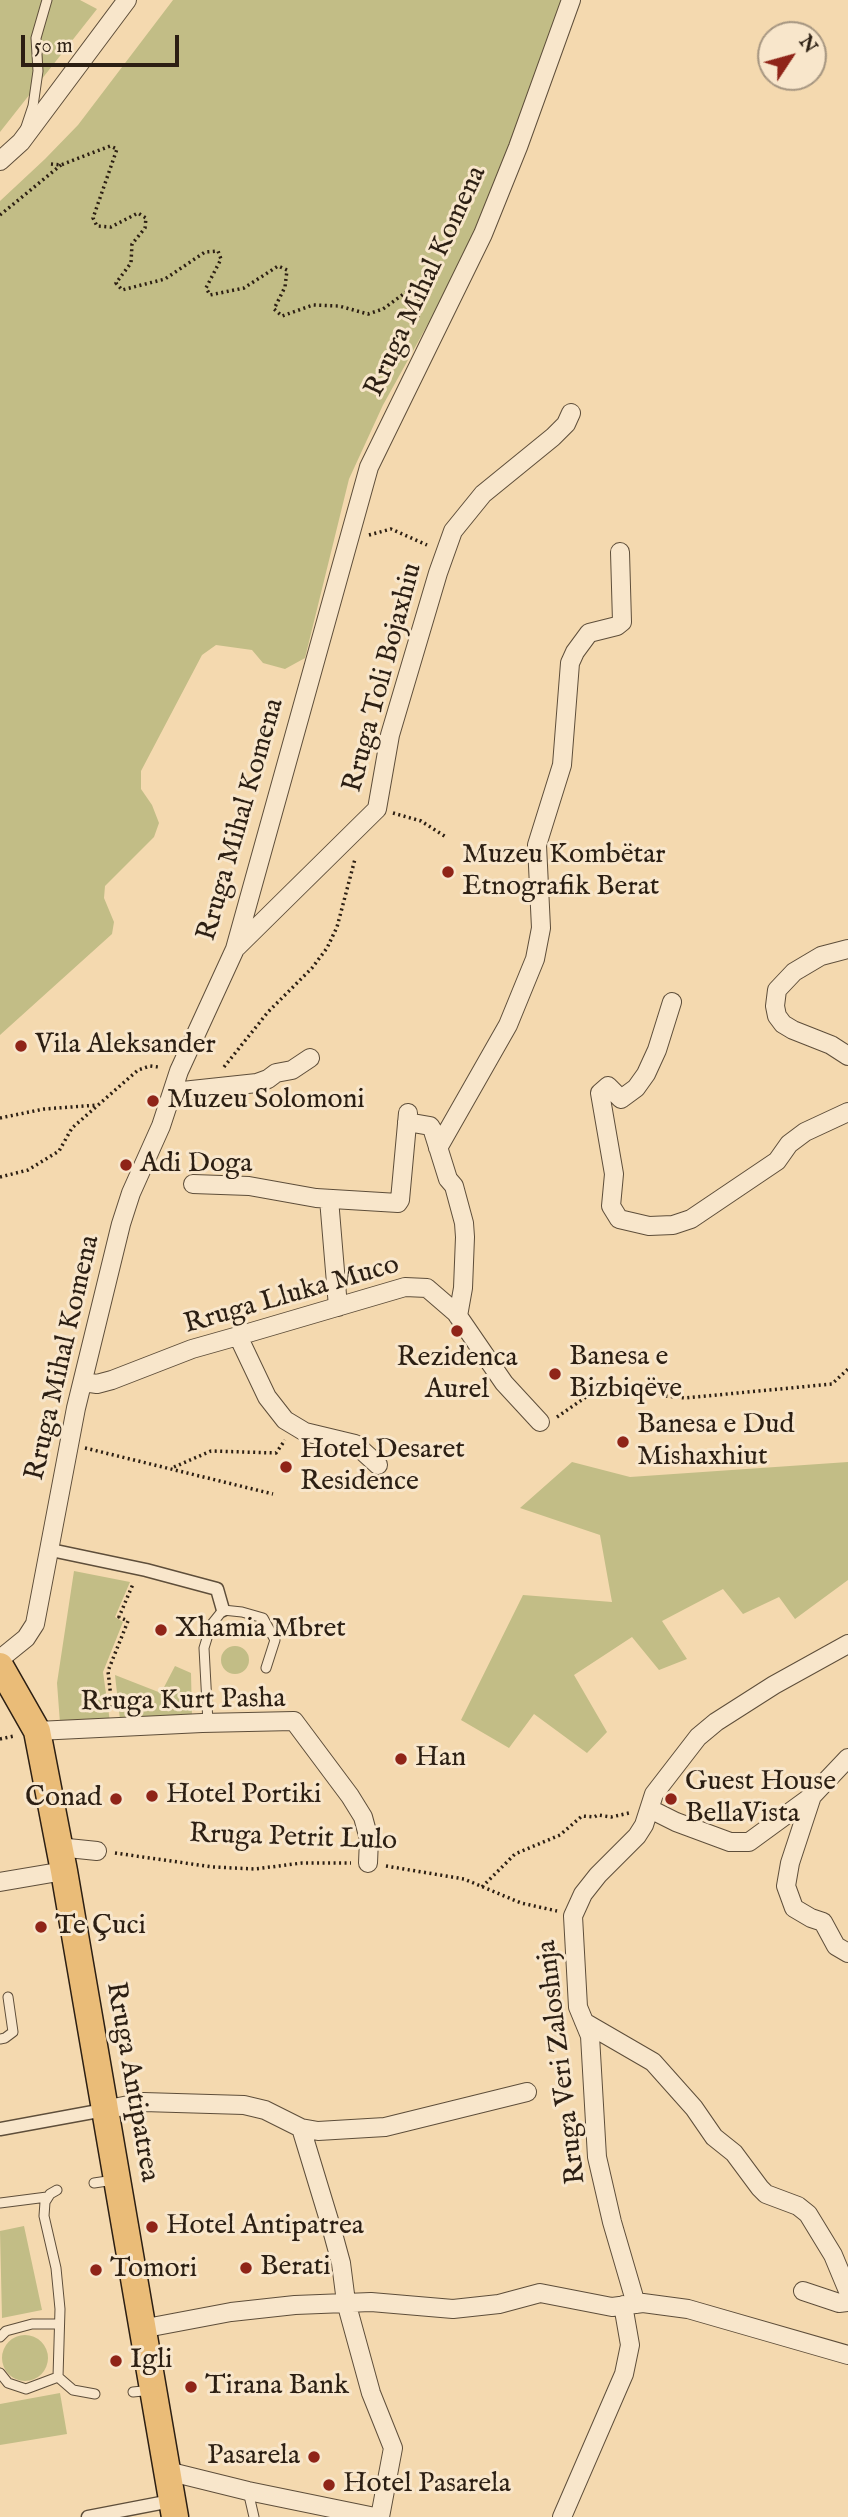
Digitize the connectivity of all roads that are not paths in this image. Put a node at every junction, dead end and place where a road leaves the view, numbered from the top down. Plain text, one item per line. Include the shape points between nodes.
1 (47, 0) edge
2 (127, 0) edge
3 (571, 0) edge
4 (21, 142) junction
5 (0, 161) edge
6 (571, 413) dead end
7 (620, 552) dead end
8 (235, 949) junction
9 (848, 949) edge
10 (672, 1002) dead end
11 (848, 1056) edge
12 (310, 1058) dead end
13 (173, 1092) junction
14 (848, 1112) edge
15 (438, 1147) junction
16 (193, 1184) dead end
17 (329, 1199) junction
18 (338, 1307) junction
19 (458, 1317) junction
20 (238, 1336) junction
21 (83, 1382) junction
22 (540, 1422) road end
23 (378, 1465) dead end
24 (51, 1550) junction
25 (223, 1610) junction
26 (848, 1644) edge
27 (0, 1659) edge
28 (0, 1666) edge
29 (266, 1668) dead end
30 (208, 1723) junction
31 (37, 1731) junction
32 (848, 1758) edge
33 (812, 1796) junction
34 (650, 1809) junction
35 (97, 1852) road end
36 (61, 1859) junction
37 (368, 1863) road end
38 (0, 1882) edge
39 (848, 1953) edge
40 (8, 1997) dead end
41 (584, 2022) junction
42 (0, 2039) edge
43 (527, 2092) dead end
44 (104, 2110) junction
45 (302, 2128) junction
46 (0, 2129) edge
47 (57, 2190) dead end
48 (47, 2197) junction
49 (0, 2203) edge
50 (803, 2291) dead end
51 (848, 2291) edge
52 (346, 2302) junction
53 (848, 2302) edge
54 (629, 2304) junction
55 (59, 2324) junction
56 (141, 2329) junction
57 (0, 2337) edge
58 (848, 2355) edge
59 (0, 2373) edge
60 (58, 2376) junction
61 (96, 2395) dead end
62 (167, 2471) junction
63 (248, 2491) junction
64 (173, 2509) edge
65 (339, 2514) edge
66 (88, 2517) edge
67 (254, 2517) edge
68 (378, 2517) edge
69 (562, 2517) edge

1 - 4 lane via 36,38 33,106
2 - 4 street
3 - 8 street, Rruga Mihal Komena via 484,234 369,467
4 - 5 street
6 - 8 street, Rruga Toli Bojaxhiu via 553,437 483,494 453,531 390,735 377,809
7 - 15 street via 622,622 589,633 571,658 562,765 537,845 541,928 535,960 508,1025
8 - 13 street, Rruga Mihal Komena
9 - 11 street via 821,956 794,972 777,990 775,1006 783,1024
10 - 14 street via 657,1050 636,1088 621,1099 608,1086 600,1093 614,1174 611,1206 619,1219 649,1226 691,1219 777,1161 804,1132
12 - 13 street via 257,1083
13 - 21 street, Rruga Mihal Komena via 121,1224
15 - 17 street via 430,1126 407,1118 399,1202
15 - 19 street via 464,1223
16 - 17 street via 249,1186
17 - 18 street
18 - 19 street, Rruga Lluka Muco via 405,1287 428,1288
18 - 20 street, Rruga Lluka Muco
19 - 22 street, Rruga Lluka Muco via 504,1383
20 - 21 street, Rruga Lluka Muco via 112,1380
20 - 23 street via 267,1397 285,1420 305,1432 355,1444
21 - 24 street, Rruga Mihal Komena
24 - 25 street via 217,1589
24 - 27 street, Rruga Mihal Komena via 35,1624 26,1638
25 - 29 lane via 263,1618 275,1640
25 - 30 lane via 211,1625 204,1647
26 - 34 street, Rruga Veri Zaloshnja via 774,1685 698,1737 654,1794
28 - 31 main road, Rruga Antipatrea
30 - 31 street, Rruga Kurt Pasha
30 - 37 street, Rruga Kurt Pasha via 294,1721 363,1817 369,1839
31 - 36 main road, Rruga Antipatrea
32 - 33 street
33 - 34 street via 750,1842 740,1844
33 - 39 street via 786,1886 794,1908 823,1922 836,1946
34 - 41 street, Rruga Veri Zaloshnja via 637,1836 598,1875 573,1916 578,2007
35 - 36 street
36 - 38 street
36 - 44 main road, Rruga Antipatrea
40 - 42 lane via 13,2032
41 - 51 street via 653,2063 760,2188 808,2214
41 - 54 street, Rruga Veri Zaloshnja via 590,2036 597,2157
43 - 45 street via 385,2127
44 - 45 street via 143,2102 244,2105
44 - 46 street
44 - 56 main road, Rruga Antipatrea via 105,2182
45 - 52 street via 341,2263
47 - 48 lane
48 - 49 lane
48 - 55 lane via 44,2216 56,2268
50 - 53 street
52 - 54 street via 453,2309 541,2293 589,2304
52 - 56 street via 231,2312
52 - 68 street via 371,2393 393,2448
54 - 58 street via 688,2309
54 - 69 street, Rruga Veri Zaloshnja via 630,2345 624,2374
55 - 57 lane via 32,2324
55 - 60 lane
56 - 62 main road, Rruga Antipatrea via 142,2391
59 - 60 lane via 8,2383 26,2389
60 - 61 lane via 72,2390
62 - 63 street
62 - 64 main road, Rruga Antipatrea
63 - 65 street
63 - 67 lane
64 - 66 street
65 - 68 street

